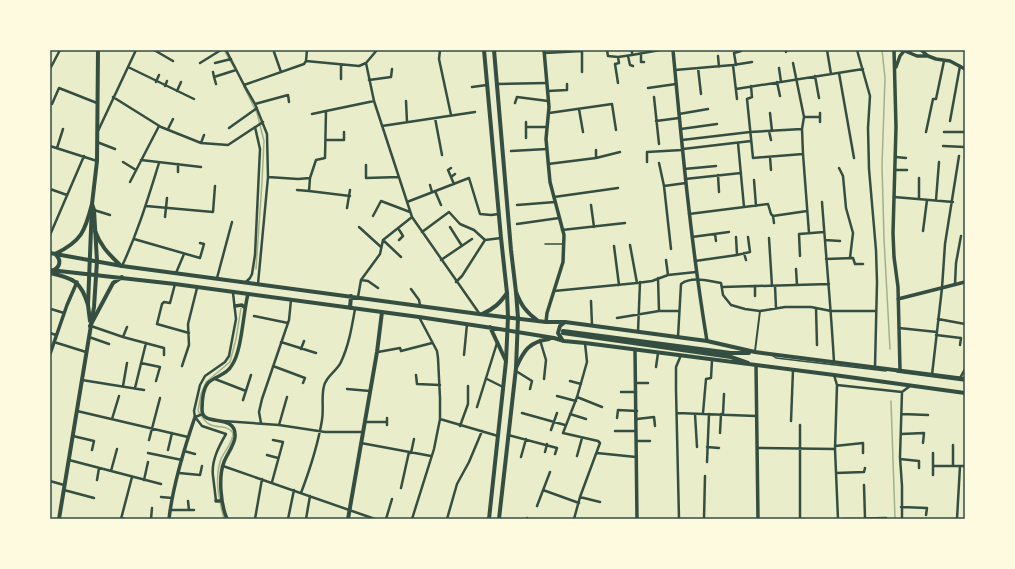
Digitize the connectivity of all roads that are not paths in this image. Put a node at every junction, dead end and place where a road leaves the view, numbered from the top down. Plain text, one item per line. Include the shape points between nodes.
1 (60, 50) edge
2 (98, 50) edge
3 (136, 50) edge
4 (154, 50) edge
5 (163, 50) edge
6 (226, 50) edge
7 (307, 50) edge
8 (377, 50) edge
9 (440, 50) edge
10 (484, 50) edge
11 (494, 50) edge
12 (607, 50) edge
13 (632, 50) edge
14 (660, 50) edge
15 (673, 50) edge
16 (827, 50) edge
17 (857, 50) edge
18 (894, 50) edge
19 (911, 50) edge
20 (921, 50) edge
21 (220, 51) edge
22 (741, 51) edge
23 (903, 51) edge
24 (274, 52) dead end
25 (545, 52) edge
26 (162, 53) junction
27 (641, 54) junction
28 (628, 56) junction
29 (632, 56) junction
30 (718, 56) dead end
31 (928, 56) junction
32 (618, 57) junction
33 (231, 59) junction
34 (173, 61) dead end
35 (944, 61) junction
36 (306, 62) junction
37 (644, 62) dead end
38 (752, 62) dead end
39 (200, 63) dead end
40 (366, 63) junction
41 (793, 63) dead end
42 (216, 64) dead end
43 (340, 65) junction
44 (735, 65) junction
45 (633, 66) dead end
46 (719, 66) junction
47 (960, 66) junction
48 (128, 67) junction
49 (698, 68) junction
50 (779, 68) dead end
51 (50, 69) edge
52 (392, 69) dead end
53 (863, 69) junction
54 (965, 69) edge
55 (236, 70) junction
56 (675, 70) junction
57 (213, 72) dead end
58 (281, 72) junction
59 (582, 72) dead end
60 (895, 72) junction
61 (839, 73) junction
62 (831, 74) junction
63 (159, 75) dead end
64 (815, 76) junction
65 (214, 77) junction
66 (341, 79) dead end
67 (796, 79) junction
68 (369, 80) junction
69 (167, 81) dead end
70 (156, 82) junction
71 (181, 82) dead end
72 (777, 82) junction
73 (780, 82) junction
74 (547, 83) junction
75 (618, 83) dead end
76 (216, 84) dead end
77 (497, 84) junction
78 (567, 84) dead end
79 (676, 84) junction
80 (244, 85) junction
81 (487, 85) junction
82 (166, 86) junction
83 (472, 86) dead end
84 (751, 86) junction
85 (648, 88) dead end
86 (736, 89) junction
87 (177, 91) junction
88 (548, 91) junction
89 (701, 94) dead end
90 (780, 96) dead end
91 (113, 97) junction
92 (654, 97) dead end
93 (818, 98) dead end
94 (194, 99) dead end
95 (737, 99) dead end
96 (374, 101) junction
97 (406, 101) dead end
98 (548, 101) junction
99 (289, 102) dead end
100 (98, 103) junction
101 (515, 103) dead end
102 (52, 104) dead end
103 (256, 106) junction
104 (579, 109) junction
105 (708, 109) dead end
106 (326, 111) junction
107 (475, 112) dead end
108 (548, 113) junction
109 (770, 113) dead end
110 (820, 113) dead end
111 (312, 114) dead end
112 (451, 115) junction
113 (679, 116) junction
114 (804, 117) junction
115 (819, 117) junction
116 (435, 118) junction
117 (173, 119) dead end
118 (656, 121) junction
119 (950, 121) dead end
120 (263, 122) junction
121 (407, 122) junction
122 (526, 122) dead end
123 (820, 122) dead end
124 (717, 124) dead end
125 (159, 126) junction
126 (256, 126) junction
127 (382, 126) junction
128 (526, 127) junction
129 (547, 127) junction
130 (229, 128) dead end
131 (63, 129) dead end
132 (168, 129) junction
133 (680, 129) junction
134 (802, 129) junction
135 (616, 130) dead end
136 (771, 131) junction
137 (344, 132) dead end
138 (583, 132) dead end
139 (750, 132) junction
140 (926, 132) dead end
141 (944, 132) dead end
142 (965, 132) edge
143 (97, 134) junction
144 (267, 134) junction
145 (204, 135) dead end
146 (526, 138) dead end
147 (259, 139) junction
148 (326, 140) junction
149 (681, 140) junction
150 (771, 140) dead end
151 (751, 141) junction
152 (97, 142) junction
153 (201, 143) junction
154 (738, 143) junction
155 (659, 144) dead end
156 (50, 146) edge
157 (943, 146) dead end
158 (965, 147) edge
159 (57, 148) junction
160 (115, 149) dead end
161 (547, 149) junction
162 (596, 150) dead end
163 (682, 150) junction
164 (511, 151) dead end
165 (620, 152) dead end
166 (803, 154) junction
167 (442, 155) dead end
168 (84, 156) junction
169 (959, 156) dead end
170 (770, 157) junction
171 (896, 157) junction
172 (596, 158) junction
173 (854, 158) dead end
174 (906, 158) dead end
175 (141, 160) junction
176 (97, 161) junction
177 (122, 162) dead end
178 (647, 162) dead end
179 (938, 162) dead end
180 (158, 163) junction
181 (659, 163) dead end
182 (178, 164) junction
183 (548, 164) junction
184 (366, 165) dead end
185 (716, 166) dead end
186 (201, 167) dead end
187 (839, 168) dead end
188 (449, 169) dead end
189 (136, 170) junction
190 (684, 170) junction
191 (771, 170) dead end
192 (896, 170) junction
193 (907, 170) dead end
194 (178, 172) dead end
195 (741, 173) junction
196 (455, 174) dead end
197 (718, 175) junction
198 (450, 176) junction
199 (268, 177) junction
200 (398, 177) junction
201 (310, 178) junction
202 (919, 178) dead end
203 (754, 180) dead end
204 (686, 181) junction
205 (130, 182) dead end
206 (454, 184) junction
207 (430, 185) dead end
208 (215, 186) dead end
209 (664, 186) junction
210 (618, 188) dead end
211 (50, 189) edge
212 (297, 190) dead end
213 (350, 190) dead end
214 (310, 191) junction
215 (434, 192) junction
216 (719, 192) dead end
217 (67, 194) junction
218 (350, 196) junction
219 (894, 197) junction
220 (167, 198) dead end
221 (919, 199) junction
222 (554, 200) junction
223 (927, 200) junction
224 (936, 200) junction
225 (407, 202) junction
226 (822, 202) dead end
227 (953, 202) junction
228 (92, 204) junction
229 (441, 205) dead end
230 (517, 205) dead end
231 (591, 205) dead end
232 (146, 206) junction
233 (756, 206) junction
234 (166, 208) junction
235 (347, 208) dead end
236 (744, 208) junction
237 (94, 210) junction
238 (807, 211) junction
239 (410, 213) junction
240 (499, 214) junction
241 (689, 214) junction
242 (110, 215) dead end
243 (373, 216) dead end
244 (773, 216) junction
245 (165, 217) dead end
246 (412, 217) junction
247 (559, 218) junction
248 (232, 222) dead end
249 (625, 223) dead end
250 (774, 223) dead end
251 (517, 224) dead end
252 (594, 226) junction
253 (359, 227) dead end
254 (450, 227) dead end
255 (398, 228) junction
256 (562, 230) junction
257 (95, 231) junction
258 (923, 231) dead end
259 (422, 232) junction
260 (729, 232) dead end
261 (824, 232) junction
262 (809, 233) junction
263 (715, 234) junction
264 (50, 235) edge
265 (961, 236) dead end
266 (692, 237) junction
267 (736, 237) dead end
268 (748, 237) dead end
269 (501, 238) junction
270 (770, 238) dead end
271 (134, 239) junction
272 (472, 239) dead end
273 (383, 240) junction
274 (400, 240) dead end
275 (485, 240) junction
276 (825, 240) junction
277 (716, 241) dead end
278 (840, 241) dead end
279 (200, 243) dead end
280 (545, 244) dead end
281 (563, 244) junction
282 (630, 245) dead end
283 (462, 246) junction
284 (614, 246) dead end
285 (382, 247) junction
286 (671, 249) dead end
287 (50, 253) edge
288 (744, 253) junction
289 (55, 254) junction
290 (184, 254) junction
291 (737, 255) junction
292 (800, 256) dead end
293 (401, 257) dead end
294 (850, 258) junction
295 (826, 259) junction
296 (91, 260) junction
297 (441, 260) junction
298 (666, 260) dead end
299 (746, 260) dead end
300 (97, 261) junction
301 (694, 261) junction
302 (863, 264) dead end
303 (122, 266) junction
304 (796, 269) dead end
305 (51, 271) edge
306 (696, 272) junction
307 (176, 273) junction
308 (90, 274) junction
309 (96, 275) junction
310 (668, 275) junction
311 (122, 277) junction
312 (217, 278) junction
313 (658, 278) junction
314 (696, 279) junction
315 (362, 280) junction
316 (77, 282) junction
317 (246, 282) junction
318 (456, 282) junction
319 (965, 282) edge
320 (638, 283) junction
321 (175, 284) junction
322 (258, 284) junction
323 (829, 284) junction
324 (618, 285) junction
325 (797, 285) junction
326 (955, 285) junction
327 (755, 286) junction
328 (772, 286) junction
329 (775, 286) junction
330 (722, 287) junction
331 (197, 288) junction
332 (378, 288) dead end
333 (942, 288) junction
334 (411, 289) dead end
335 (554, 291) junction
336 (516, 292) junction
337 (233, 293) junction
338 (507, 293) junction
339 (248, 294) junction
340 (351, 296) junction
341 (755, 296) dead end
342 (358, 297) junction
343 (898, 299) junction
344 (291, 300) junction
345 (591, 301) dead end
346 (88, 305) junction
347 (235, 306) junction
348 (420, 306) junction
349 (245, 308) junction
350 (350, 308) junction
351 (356, 308) junction
352 (776, 308) junction
353 (816, 308) junction
354 (51, 309) dead end
355 (659, 311) junction
356 (679, 311) junction
357 (831, 311) junction
358 (876, 311) junction
359 (382, 312) junction
360 (760, 312) junction
361 (64, 313) junction
362 (480, 314) junction
363 (639, 315) junction
364 (254, 316) dead end
365 (419, 317) junction
366 (508, 317) junction
367 (518, 318) junction
368 (616, 318) dead end
369 (938, 319) junction
370 (539, 321) junction
371 (546, 322) junction
372 (565, 322) junction
373 (288, 323) junction
374 (467, 324) junction
375 (965, 324) edge
376 (90, 326) junction
377 (126, 326) dead end
378 (592, 326) junction
379 (490, 327) junction
380 (899, 328) junction
381 (508, 330) junction
382 (518, 332) junction
383 (638, 332) junction
384 (50, 333) edge
385 (937, 333) junction
386 (189, 334) junction
387 (56, 335) junction
388 (89, 337) junction
389 (123, 337) junction
390 (678, 337) junction
391 (554, 338) junction
392 (540, 340) junction
393 (304, 341) dead end
394 (564, 341) junction
395 (707, 341) junction
396 (54, 342) junction
397 (280, 342) junction
398 (146, 343) junction
399 (432, 343) junction
400 (497, 343) junction
401 (585, 343) junction
402 (109, 344) dead end
403 (817, 345) dead end
404 (960, 345) dead end
405 (301, 349) junction
406 (635, 350) junction
407 (86, 352) junction
408 (377, 352) junction
409 (755, 352) junction
410 (658, 353) junction
411 (50, 354) edge
412 (316, 354) dead end
413 (770, 354) junction
414 (164, 355) dead end
415 (464, 355) dead end
416 (681, 356) junction
417 (712, 360) junction
418 (506, 361) junction
419 (834, 362) junction
420 (127, 363) dead end
421 (141, 363) junction
422 (162, 363) dead end
423 (756, 365) junction
424 (160, 366) junction
425 (182, 366) dead end
426 (273, 366) junction
427 (656, 367) dead end
428 (875, 367) junction
429 (515, 369) junction
430 (965, 369) edge
431 (793, 370) junction
432 (900, 370) junction
433 (251, 375) dead end
434 (416, 375) dead end
435 (834, 375) junction
436 (932, 375) junction
437 (960, 378) junction
438 (215, 379) junction
439 (487, 379) junction
440 (544, 379) dead end
441 (82, 380) junction
442 (965, 380) edge
443 (156, 381) dead end
444 (570, 381) dead end
445 (303, 383) dead end
446 (636, 383) junction
447 (648, 383) dead end
448 (581, 384) junction
449 (440, 385) junction
450 (837, 385) junction
451 (123, 386) junction
452 (468, 386) dead end
453 (910, 386) junction
454 (504, 387) junction
455 (135, 388) junction
456 (347, 389) dead end
457 (530, 389) dead end
458 (144, 390) dead end
459 (246, 391) junction
460 (370, 391) junction
461 (622, 392) dead end
462 (636, 392) junction
463 (902, 392) junction
464 (965, 393) edge
465 (724, 394) dead end
466 (119, 396) dead end
467 (557, 396) dead end
468 (287, 397) dead end
469 (577, 397) junction
470 (160, 398) dead end
471 (243, 400) dead end
472 (576, 401) junction
473 (477, 407) dead end
474 (602, 407) dead end
475 (76, 410) junction
476 (637, 411) junction
477 (557, 412) dead end
478 (522, 413) dead end
479 (677, 413) junction
480 (704, 413) junction
481 (203, 414) junction
482 (570, 414) junction
483 (695, 414) junction
484 (709, 414) junction
485 (722, 414) junction
486 (902, 414) junction
487 (928, 415) dead end
488 (756, 416) junction
489 (196, 417) junction
490 (617, 418) dead end
491 (112, 419) junction
492 (440, 419) junction
493 (586, 419) dead end
494 (637, 419) junction
495 (221, 421) junction
496 (553, 421) junction
497 (791, 421) dead end
498 (365, 422) junction
499 (387, 422) dead end
500 (261, 424) junction
501 (280, 425) junction
502 (565, 425) junction
503 (800, 425) dead end
504 (460, 426) junction
505 (655, 426) dead end
506 (152, 428) junction
507 (551, 430) dead end
508 (637, 430) junction
509 (320, 431) junction
510 (482, 431) junction
511 (616, 431) dead end
512 (363, 432) junction
513 (172, 433) junction
514 (720, 433) dead end
515 (901, 434) junction
516 (508, 435) junction
517 (73, 436) junction
518 (188, 437) junction
519 (498, 437) junction
520 (582, 438) junction
521 (414, 439) dead end
522 (526, 439) junction
523 (149, 440) dead end
524 (273, 440) dead end
525 (637, 441) junction
526 (650, 441) dead end
527 (361, 443) junction
528 (923, 443) dead end
529 (547, 444) junction
530 (954, 445) dead end
531 (697, 447) dead end
532 (707, 447) junction
533 (719, 448) dead end
534 (757, 448) junction
535 (835, 448) junction
536 (117, 449) dead end
537 (799, 449) junction
538 (92, 450) dead end
539 (168, 450) dead end
540 (184, 451) junction
541 (410, 452) junction
542 (545, 452) dead end
543 (148, 453) dead end
544 (597, 453) junction
545 (863, 453) dead end
546 (934, 453) dead end
547 (195, 454) dead end
548 (555, 454) dead end
549 (267, 455) dead end
550 (432, 456) junction
551 (577, 456) dead end
552 (522, 457) dead end
553 (637, 457) junction
554 (278, 458) junction
555 (900, 459) junction
556 (69, 460) junction
557 (182, 460) junction
558 (148, 462) dead end
559 (707, 462) dead end
560 (202, 466) dead end
561 (223, 466) junction
562 (933, 466) junction
563 (953, 466) junction
564 (960, 466) junction
565 (965, 466) edge
566 (99, 468) junction
567 (865, 468) dead end
568 (919, 468) dead end
569 (111, 471) junction
570 (550, 472) dead end
571 (179, 473) junction
572 (836, 473) junction
573 (934, 475) dead end
574 (705, 476) dead end
575 (132, 477) junction
576 (262, 479) junction
577 (97, 480) dead end
578 (144, 480) junction
579 (50, 481) edge
580 (272, 482) junction
581 (161, 484) dead end
582 (864, 485) dead end
583 (64, 487) junction
584 (401, 488) dead end
585 (294, 490) junction
586 (544, 490) junction
587 (301, 493) junction
588 (310, 496) junction
589 (161, 497) dead end
590 (580, 497) junction
591 (94, 498) dead end
592 (172, 498) junction
593 (392, 499) dead end
594 (188, 501) dead end
595 (216, 501) joint
596 (222, 501) junction
597 (600, 502) dead end
598 (579, 503) junction
599 (537, 506) dead end
600 (901, 507) junction
601 (152, 508) dead end
602 (170, 510) junction
603 (189, 510) junction
604 (194, 510) dead end
605 (349, 510) junction
606 (926, 515) dead end
607 (121, 518) edge
608 (865, 518) edge
609 (886, 518) edge
610 (59, 519) edge
611 (125, 519) edge
612 (151, 519) edge
613 (170, 519) edge
614 (227, 519) edge
615 (255, 519) edge
616 (288, 519) edge
617 (306, 519) edge
618 (348, 519) edge
619 (375, 519) edge
620 (386, 519) edge
621 (412, 519) edge
622 (447, 519) edge
623 (489, 519) edge
624 (499, 519) edge
625 (574, 519) edge
626 (637, 519) edge
627 (679, 519) edge
628 (704, 519) edge
629 (758, 519) edge
630 (800, 519) edge
631 (838, 519) edge
632 (843, 519) edge
633 (902, 519) edge
634 (957, 519) edge

1 - 51 street
2 - 100 main road
3 - 48 street
4 - 26 street
5 - 26 street
6 - 33 street
7 - 36 street
8 - 40 street
9 - 112 street via 439,59
10 - 81 main road
11 - 77 main road
12 - 32 street via 608,56
13 - 29 street
14 - 27 street
15 - 56 street
16 - 62 street
17 - 53 street
18 - 60 street
19 - 23 street
20 - 31 street
21 - 39 street
22 - 44 street via 734,53
23 - 31 street via 917,56
23 - 60 street
24 - 58 street
25 - 59 street via 582,51
25 - 74 street
26 - 34 street
27 - 29 street
27 - 37 street via 641,62
28 - 29 street
28 - 32 street
28 - 45 street via 630,65
30 - 46 street
31 - 35 street
32 - 75 street via 619,63 615,64
33 - 42 street
33 - 55 street
35 - 47 street
35 - 140 street
36 - 43 street
36 - 58 street
38 - 44 street
40 - 43 street via 359,66
40 - 68 street
41 - 67 street
43 - 66 street
44 - 46 street
44 - 86 street
46 - 49 street
47 - 54 street
47 - 119 street
48 - 70 street
48 - 91 street
49 - 56 street
49 - 89 street
50 - 73 street
52 - 68 street via 391,77
53 - 61 street
53 - 358 street via 870,96 868,145 876,250
55 - 65 street
55 - 80 street
56 - 79 street
57 - 65 street
58 - 80 street
60 - 171 street
61 - 62 street
61 - 173 street
62 - 64 street
63 - 70 street
64 - 67 street
64 - 93 street
65 - 76 street
67 - 73 street
67 - 114 street
68 - 96 street
69 - 82 street
70 - 82 street
71 - 87 street
72 - 73 street
72 - 84 street
72 - 90 street
74 - 77 street
74 - 88 street
77 - 336 main road
78 - 88 street via 567,90
79 - 85 street
79 - 113 street
80 - 103 street
81 - 83 street
81 - 240 main road
82 - 87 street
84 - 86 street
84 - 139 street via 752,96 747,98
86 - 95 street
87 - 94 street
88 - 98 street
91 - 125 street
91 - 143 street
92 - 118 street
96 - 106 street
96 - 127 street
97 - 121 street
98 - 101 street via 517,97
98 - 108 street
99 - 103 street via 288,95
100 - 102 street via 59,88
100 - 143 main road
103 - 120 street
103 - 130 street
104 - 108 street
104 - 135 street via 612,104
104 - 138 street
105 - 113 street
106 - 111 street
106 - 148 street
107 - 112 street
108 - 129 street
109 - 136 street
110 - 115 street
112 - 116 street
113 - 118 street
113 - 133 street
114 - 115 street
114 - 134 street
115 - 123 street
116 - 121 street
116 - 167 street
117 - 132 street
118 - 155 street
120 - 126 street
120 - 144 street
121 - 127 street
122 - 128 street
124 - 133 street
125 - 132 street
125 - 175 street
126 - 147 street
126 - 153 street via 228,145
127 - 200 street
128 - 129 street
128 - 146 street
129 - 161 street
131 - 159 street
132 - 153 street
133 - 149 street
134 - 136 street
134 - 166 street
136 - 139 street
136 - 150 street
137 - 148 street via 344,140
139 - 149 street
139 - 151 street
141 - 142 street
143 - 152 main road
144 - 147 street
144 - 199 street
145 - 153 street
147 - 317 street via 255,255 252,274
148 - 201 street via 325,158 316,160
149 - 163 street
151 - 154 street
151 - 170 street via 753,158
152 - 160 street
152 - 176 main road
154 - 163 street
154 - 195 street
156 - 159 street
157 - 158 street
159 - 168 street
161 - 164 street
161 - 183 street
162 - 172 street
163 - 178 street via 647,152
163 - 190 street
165 - 172 street
166 - 170 street
166 - 238 street
168 - 176 street
168 - 217 street
169 - 227 street
170 - 191 street
171 - 174 street
171 - 192 street
172 - 183 street
175 - 180 street
175 - 189 street
176 - 228 main road
177 - 189 street
179 - 224 street
180 - 182 street
180 - 232 street
181 - 209 street
182 - 186 street
182 - 194 street
183 - 222 street
184 - 200 street via 366,178
185 - 190 street
187 - 294 street via 843,176 846,208 853,233
188 - 198 street
189 - 205 street
190 - 204 street
192 - 193 street
192 - 219 street
195 - 197 street
195 - 236 street
196 - 198 street
197 - 204 street
197 - 216 street
198 - 206 street
199 - 201 street
199 - 322 street
200 - 225 street
201 - 214 street
202 - 221 street
203 - 233 street
204 - 209 street
204 - 241 street
206 - 215 street
206 - 240 street via 469,178 480,214
207 - 215 street
208 - 234 street via 213,212
209 - 286 street
210 - 222 street
211 - 217 street
212 - 214 street
213 - 218 street
214 - 218 street
215 - 225 street
215 - 229 street
217 - 264 street
218 - 235 street
219 - 221 street
219 - 343 street via 893,232
220 - 234 street
221 - 223 street
222 - 230 street
222 - 247 street
223 - 224 street
223 - 258 street
224 - 227 street
225 - 239 street
226 - 261 street
227 - 333 street via 945,244
228 - 237 main road
228 - 289 main road via 86,227 77,239
228 - 296 main road
231 - 252 street
232 - 234 street
232 - 271 street
233 - 236 street
233 - 244 street via 768,204
234 - 245 street
236 - 241 street
237 - 242 street
237 - 257 main road
238 - 244 street
238 - 262 street
239 - 243 street via 381,201
239 - 246 street
240 - 269 main road
241 - 266 street
244 - 250 street
246 - 255 street
246 - 259 street
247 - 251 street
247 - 256 street
248 - 312 street
249 - 252 street
252 - 256 street
253 - 285 street
254 - 283 street
255 - 273 street
255 - 274 street via 403,236
256 - 281 street
257 - 300 main road
257 - 303 main road via 105,250
259 - 275 street via 449,212 460,224 474,230
259 - 297 street
260 - 263 street
261 - 262 street
261 - 276 street
262 - 292 street via 799,234
263 - 266 street
263 - 277 street
265 - 326 street
266 - 301 street
267 - 291 street
268 - 288 street via 750,252
269 - 275 street
269 - 338 main road
270 - 328 street
271 - 290 street
271 - 303 street
272 - 283 street
273 - 285 street
273 - 293 street
275 - 318 street
276 - 278 street
276 - 295 street
279 - 290 street via 204,244 200,258
280 - 281 lane
281 - 335 street via 562,262
282 - 320 street
283 - 297 street
284 - 324 street
285 - 315 street
287 - 289 main road
288 - 291 street
288 - 299 street
289 - 296 main road
289 - 305 main road via 60,263
290 - 307 street
291 - 301 street
294 - 295 street
294 - 302 street via 853,258 856,264
295 - 323 street
296 - 300 main road
296 - 308 main road
297 - 318 street
298 - 310 street
300 - 303 main road
300 - 309 main road
301 - 306 street
303 - 307 main road
304 - 325 street
305 - 308 main road
305 - 316 main road
306 - 310 street
306 - 314 street
307 - 312 main road
308 - 309 main road
308 - 346 main road
309 - 311 main road
309 - 376 main road
310 - 313 street
311 - 321 main road
311 - 376 main road via 113,283
312 - 317 main road
313 - 320 street
313 - 355 street
314 - 330 street via 721,283
314 - 356 street via 686,280 681,284
314 - 395 street
315 - 332 street
315 - 342 street
316 - 346 main road via 85,294
316 - 361 street
317 - 322 main road
318 - 362 street
319 - 326 street
320 - 324 street
320 - 363 street
321 - 331 main road
321 - 386 street via 170,303 162,304 157,324
322 - 340 main road
323 - 325 street
323 - 357 street
324 - 335 street
325 - 329 street
326 - 333 street
327 - 328 street
327 - 330 street
327 - 341 street
328 - 329 street
329 - 352 street
330 - 360 street via 723,295 731,305
331 - 337 main road
331 - 386 street via 188,324
333 - 343 street
333 - 369 street
334 - 348 street
335 - 371 street
336 - 367 main road
336 - 370 main road via 522,307
337 - 339 main road
337 - 347 street
338 - 362 main road via 494,309
338 - 366 main road
339 - 344 main road
339 - 349 street
340 - 342 main road
340 - 350 main road
342 - 348 main road
343 - 380 street
344 - 350 main road
344 - 373 street
345 - 378 street
346 - 376 main road
347 - 349 street
347 - 489 street via 236,319 229,356 225,362 205,376 200,385 195,401
348 - 362 main road
349 - 438 street via 235,360 228,370
350 - 351 main road
351 - 359 main road
351 - 509 street via 341,362 324,384
352 - 353 street
352 - 360 street
353 - 357 street
353 - 403 street
354 - 361 street
355 - 356 street
355 - 363 street
356 - 390 street
357 - 358 street
357 - 419 street
358 - 428 street
359 - 365 main road
359 - 408 main road
360 - 409 street
361 - 387 street
362 - 366 main road
363 - 368 street
363 - 383 street
364 - 373 street
365 - 374 main road
365 - 399 street
366 - 367 main road
366 - 381 main road
367 - 370 main road
367 - 382 main road
369 - 375 street
369 - 385 street
370 - 371 main road
371 - 372 main road
372 - 378 main road
372 - 394 main road via 560,326 558,333
373 - 397 street
374 - 379 main road
374 - 415 street
376 - 388 main road
376 - 389 street
377 - 389 street
378 - 383 main road
379 - 381 main road
379 - 400 main road
380 - 385 street
380 - 432 street
381 - 382 main road
381 - 418 main road
382 - 391 main road
382 - 429 main road
383 - 390 main road
384 - 387 street
385 - 404 street via 961,338
385 - 436 street
386 - 425 street via 189,345
387 - 396 street
388 - 402 street
388 - 407 main road
389 - 398 street
390 - 395 main road
391 - 392 main road
391 - 394 main road
392 - 429 main road via 529,346
392 - 440 street via 546,360
393 - 405 street
394 - 401 main road
395 - 409 main road
396 - 407 street
396 - 411 street
397 - 405 street
397 - 426 street
398 - 414 street via 164,348
398 - 421 street
399 - 408 street
399 - 449 street via 438,358
400 - 418 main road
400 - 439 street
401 - 406 main road
401 - 448 street via 587,362
405 - 412 street
406 - 410 main road
406 - 446 street
407 - 441 main road
408 - 460 main road
409 - 413 main road
409 - 423 main road via 731,353 563,332 732,357
410 - 416 main road
410 - 427 street
413 - 419 main road
413 - 442 lane via 776,358
416 - 417 main road
416 - 479 street via 676,367
417 - 423 main road
417 - 480 street via 711,378 706,378
418 - 454 main road
419 - 428 main road
420 - 451 street
421 - 424 street
421 - 455 street
422 - 424 street
423 - 431 main road
423 - 488 street
424 - 443 street
426 - 445 street via 305,378
426 - 500 street via 259,412
428 - 432 main road
429 - 457 street via 532,381
429 - 516 main road
430 - 437 street
431 - 435 main road
431 - 497 street
432 - 436 main road
433 - 459 street
434 - 449 street via 417,384
435 - 450 street
435 - 453 main road
436 - 437 main road
437 - 442 main road
438 - 459 street
438 - 481 street via 207,386
439 - 454 street
439 - 473 street
441 - 451 street
441 - 475 main road
444 - 448 street
446 - 447 street
446 - 462 street
448 - 469 street
449 - 492 street
450 - 463 street
450 - 535 street
451 - 455 street
452 - 504 street via 468,404
453 - 463 street
453 - 464 main road
454 - 519 main road
455 - 458 street
456 - 460 street
459 - 471 street
460 - 498 main road
461 - 462 street
462 - 476 street
463 - 486 street
465 - 485 street
466 - 491 street
467 - 472 street
468 - 501 street
469 - 472 street
469 - 474 street
470 - 506 street
472 - 482 street
475 - 491 street
475 - 517 main road
476 - 490 street via 618,410
476 - 494 street
477 - 496 street
478 - 496 street
479 - 483 street
479 - 627 street
480 - 483 street
480 - 484 street
481 - 489 street
481 - 495 street via 209,419
482 - 493 street
482 - 502 street
483 - 531 street
484 - 485 street
484 - 532 street
485 - 488 street
485 - 514 street
486 - 487 street
486 - 515 street
488 - 534 street
489 - 518 street
489 - 595 street via 202,426 226,434 214,459
491 - 506 street
492 - 504 street
492 - 550 street
494 - 505 street via 654,417
494 - 508 street
495 - 500 street
495 - 561 street via 231,425 235,437
496 - 502 street
496 - 507 street
498 - 499 street
498 - 512 main road
500 - 501 street
501 - 509 street
502 - 520 street via 563,432
503 - 537 street
504 - 510 street
506 - 513 street
506 - 523 street
508 - 511 street
508 - 525 street
509 - 512 street
509 - 587 street
510 - 519 street
510 - 622 street via 457,484
512 - 527 main road
513 - 518 street
513 - 539 street
515 - 528 street via 924,433
515 - 555 street
516 - 522 street
516 - 624 main road
517 - 538 street via 94,441
517 - 556 main road
518 - 540 street
519 - 623 main road
520 - 544 street via 600,443
520 - 551 street
521 - 541 street
522 - 529 street
522 - 552 street
524 - 554 street via 282,442
525 - 526 street
525 - 553 street
527 - 541 street
527 - 605 main road
529 - 542 street
529 - 548 street via 557,448
530 - 563 street
532 - 533 street
532 - 559 street
534 - 537 street
534 - 629 street
535 - 537 street
535 - 545 street via 863,443
535 - 572 street
536 - 569 street
537 - 630 street
540 - 547 street
540 - 557 street
541 - 550 street
541 - 584 street
543 - 557 street
544 - 553 street
544 - 590 street
546 - 562 street
549 - 554 street
550 - 621 street
553 - 626 street
554 - 580 street
555 - 568 street via 919,461
555 - 600 street
556 - 566 street
556 - 583 main road
557 - 571 street
558 - 578 street
560 - 571 street via 200,475
561 - 576 street
561 - 596 street
562 - 563 street
562 - 573 street
563 - 564 street
564 - 565 street
564 - 634 street
566 - 569 street
566 - 577 street
567 - 572 street via 864,472
569 - 575 street
570 - 586 street
571 - 592 street
572 - 631 street
574 - 628 street
575 - 578 street
575 - 607 street
576 - 580 street
576 - 615 street
578 - 581 street
579 - 583 street
580 - 585 street
582 - 608 street
583 - 591 street
583 - 610 main road
585 - 587 street
585 - 616 street
586 - 598 street
586 - 599 street
587 - 588 street
588 - 605 street
588 - 617 street
589 - 592 street
590 - 597 street
590 - 598 street
592 - 602 street
593 - 620 street
594 - 603 street
595 - 596 street
596 - 614 street
598 - 625 street
600 - 606 street via 927,508
600 - 633 street
601 - 612 street
602 - 603 street
602 - 613 street
603 - 604 street
605 - 618 main road
605 - 619 street
607 - 611 street
608 - 609 street
608 - 632 street

